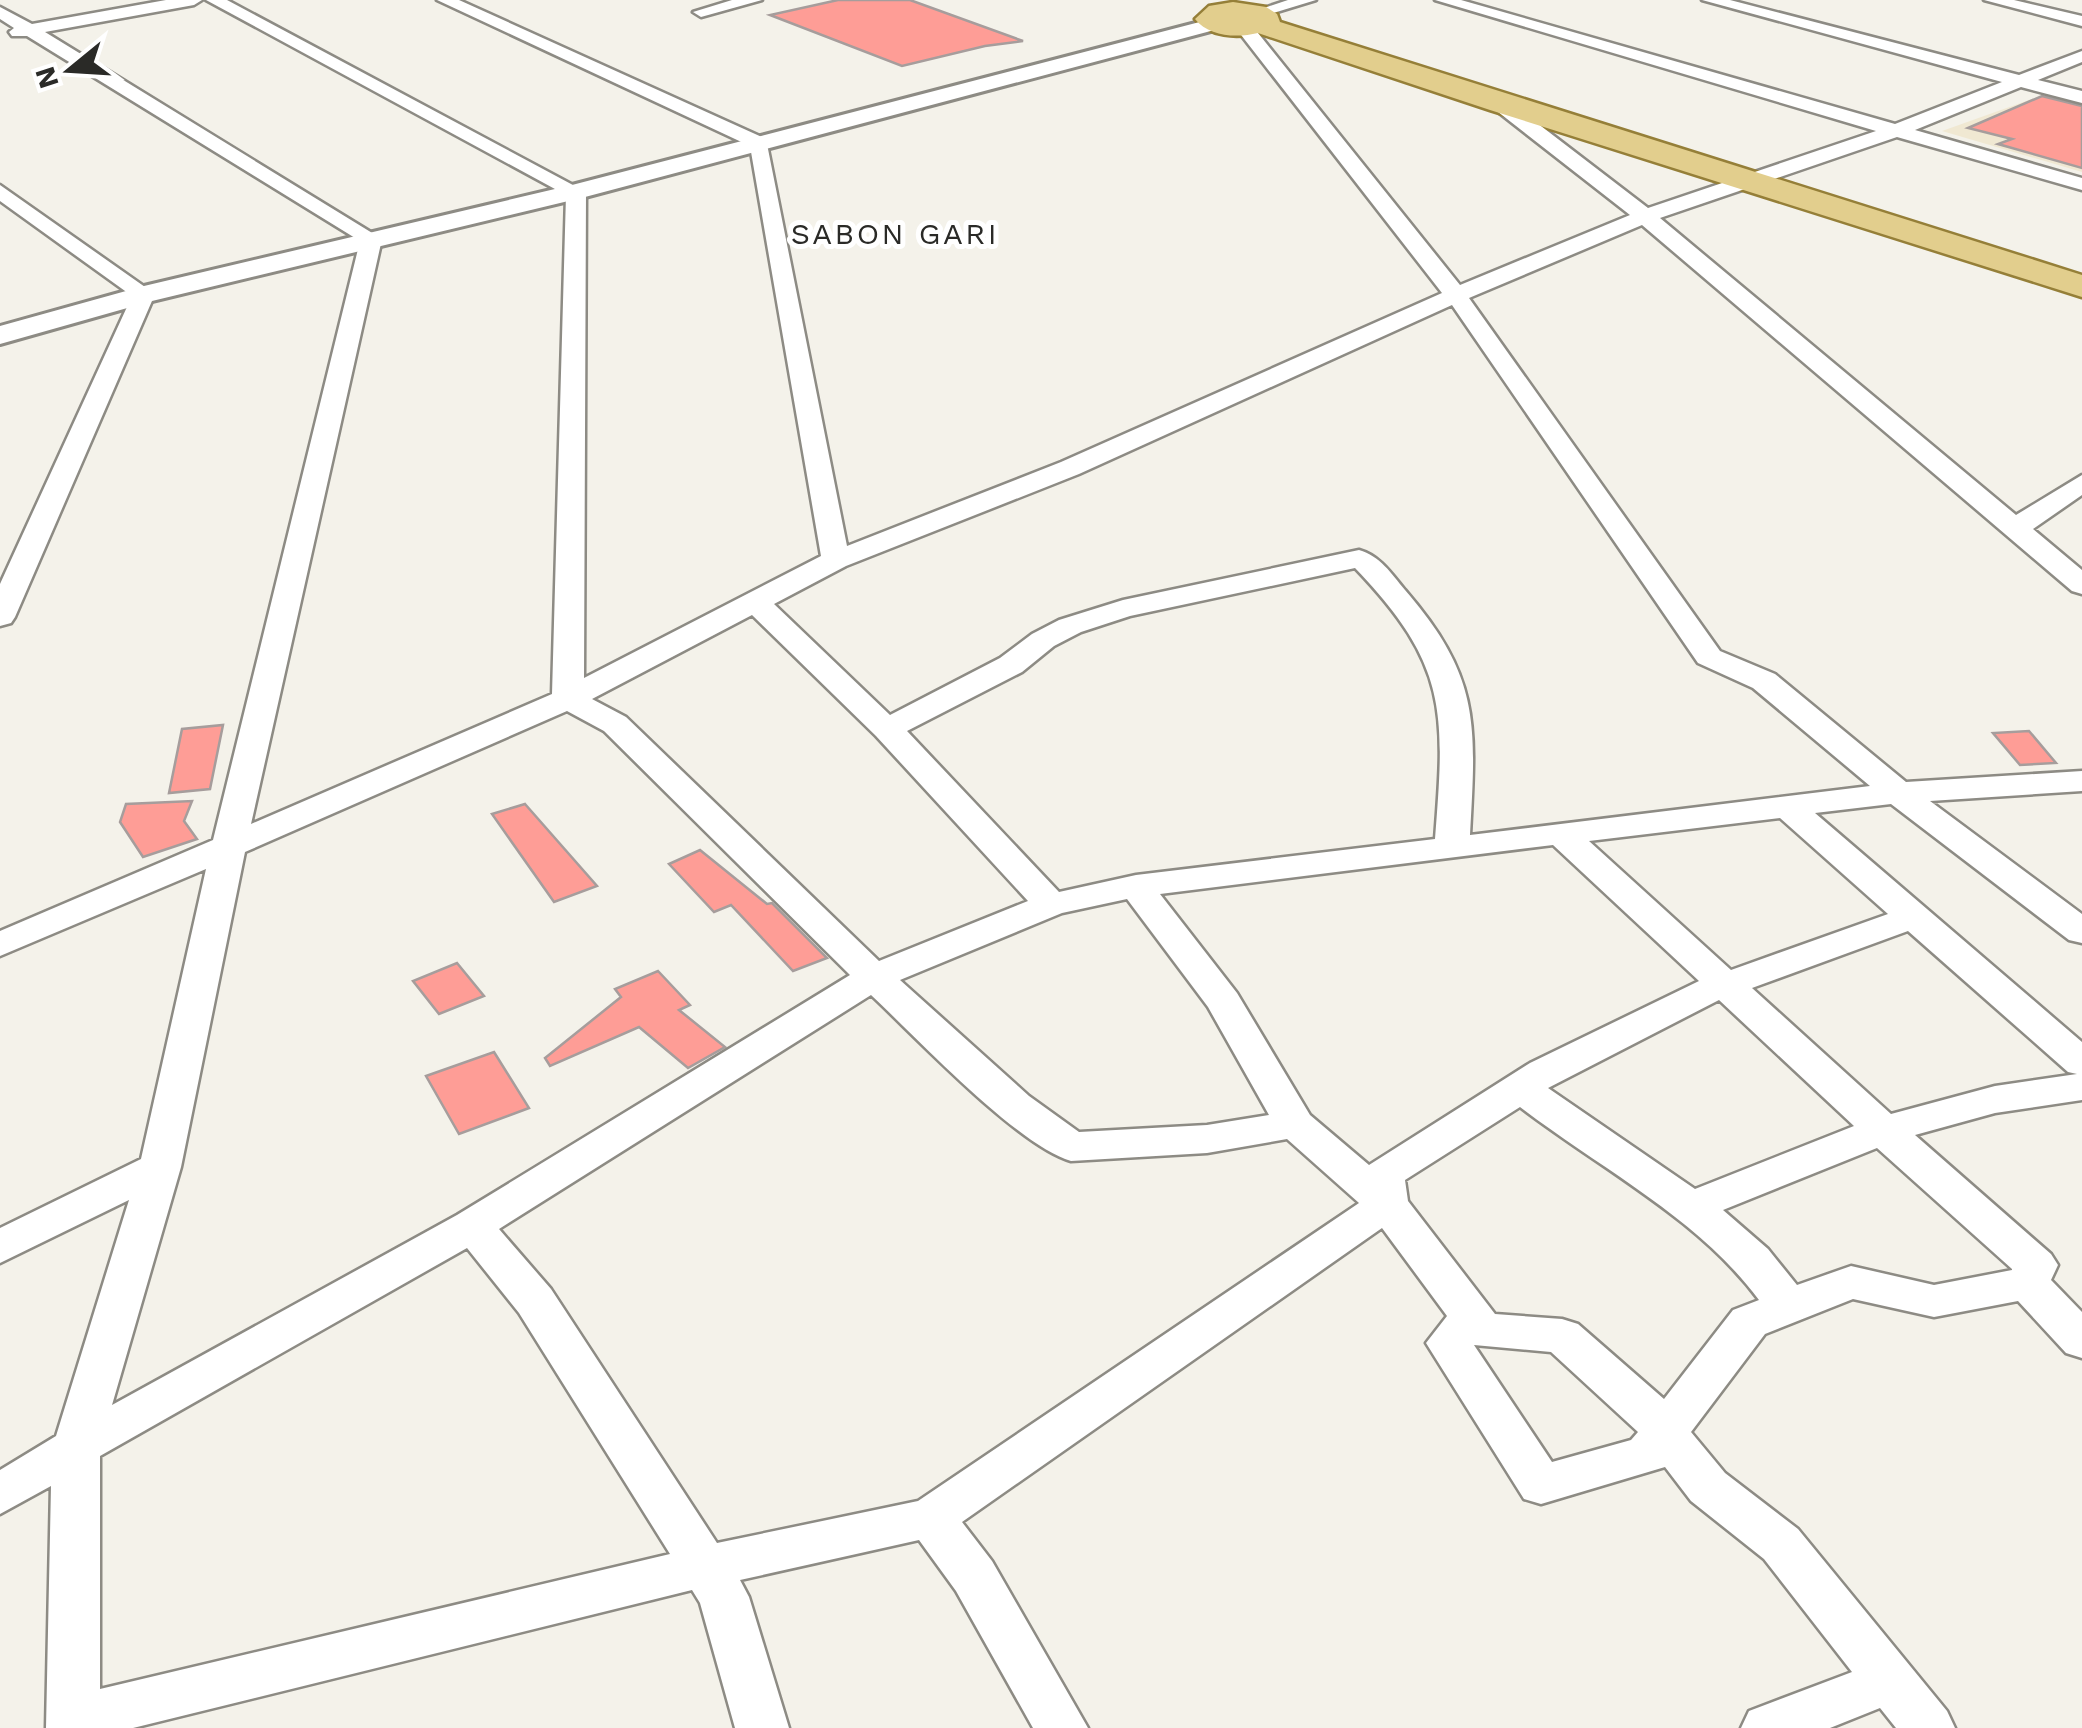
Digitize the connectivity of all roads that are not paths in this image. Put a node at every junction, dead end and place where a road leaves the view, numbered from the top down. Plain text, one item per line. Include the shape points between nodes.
1 (194, 0) edge
2 (214, 0) edge
3 (444, 0) edge
4 (754, 0) edge
5 (1308, 0) edge
6 (1443, 0) edge
7 (1710, 0) edge
8 (1992, 0) edge
9 (0, 12) edge
10 (701, 12) dead end
11 (1209, 13) joint
12 (1254, 22) junction
13 (2082, 22) edge
14 (15, 33) edge
15 (2082, 56) edge
16 (2021, 82) junction
17 (2082, 97) edge
18 (1500, 104) junction
19 (1895, 131) junction
20 (759, 143) junction
21 (1748, 182) junction
22 (2082, 184) edge
23 (0, 191) edge
24 (576, 192) junction
25 (1645, 216) junction
26 (371, 239) junction
27 (2082, 286) edge
28 (144, 294) junction
29 (1456, 295) junction
30 (0, 335) edge
31 (2082, 483) edge
32 (2018, 527) junction
33 (836, 560) junction
34 (2082, 585) edge
35 (756, 603) junction
36 (0, 617) edge
37 (568, 699) junction
38 (888, 729) junction
39 (2082, 780) edge
40 (1898, 793) junction
41 (1790, 808) junction
42 (1563, 836) junction
43 (230, 845) junction
44 (1452, 848) junction
45 (1136, 886) junction
46 (1051, 906) junction
47 (1916, 916) junction
48 (2082, 932) edge
49 (0, 944) edge
50 (874, 977) junction
51 (1726, 985) junction
52 (2082, 1063) edge
53 (2082, 1087) edge
54 (1520, 1088) junction
55 (1294, 1124) junction
56 (1885, 1132) junction
57 (160, 1166) junction
58 (1387, 1204) junction
59 (1692, 1207) junction
60 (472, 1226) junction
61 (0, 1246) edge
62 (2027, 1283) junction
63 (1788, 1307) junction
64 (1472, 1317) junction
65 (2082, 1340) edge
66 (1666, 1433) junction
67 (76, 1447) junction
68 (0, 1494) edge
69 (930, 1518) junction
70 (702, 1567) junction
71 (1890, 1681) junction
72 (73, 1724) edge
73 (762, 1728) edge
74 (1061, 1728) edge
75 (1768, 1728) edge
76 (1928, 1728) edge

1 - 14 street
2 - 24 street
3 - 20 street
4 - 10 street
5 - 12 street
6 - 19 street
7 - 16 street
8 - 13 street
9 - 14 street
11 - 12 main road
11 - 20 street
12 - 18 main road
12 - 29 street
14 - 26 street
15 - 16 street
16 - 17 street
16 - 19 street
18 - 21 main road
18 - 25 street
19 - 21 street
19 - 22 street
20 - 24 street
20 - 33 street
21 - 25 street
21 - 27 main road
23 - 28 street
24 - 26 street
24 - 37 street
25 - 29 street
25 - 32 street
26 - 28 street
26 - 43 street
28 - 30 street
28 - 36 street
29 - 33 street via 1070,468
29 - 40 street via 1709,657 1764,681
31 - 32 street
32 - 34 street
33 - 35 street
35 - 37 street
35 - 38 street
37 - 43 street
37 - 50 street via 615,724
38 - 44 street via 1011,666 1070,626 1359,559 1443,664 1458,768
38 - 46 street
39 - 40 street
40 - 41 street
40 - 48 street
41 - 42 street
41 - 47 street
42 - 44 street
42 - 51 street
43 - 49 street
43 - 57 street
44 - 45 street
45 - 46 street
45 - 55 street via 1224,1002
46 - 50 street
47 - 51 street
47 - 52 street
50 - 55 street via 1071,1148 1207,1139
50 - 60 street
51 - 54 street
51 - 56 street
53 - 56 street via 1984,1102
54 - 58 street via 1384,1174
54 - 59 street
55 - 58 street
56 - 59 street
56 - 62 street via 2036,1265
57 - 61 street
57 - 67 street
58 - 64 street
58 - 69 street
59 - 63 street via 1752,1260
60 - 67 street
60 - 70 street via 535,1301
62 - 63 street via 1934,1301 1850,1282
62 - 65 street
63 - 66 street via 1749,1322
64 - 66 street via 1482,1330 1562,1336
64 - 66 street via 1449,1342 1541,1484 1647,1455
66 - 71 street via 1708,1487 1781,1544
67 - 68 street
67 - 72 street
69 - 70 street
69 - 74 street via 974,1576
70 - 72 street
70 - 73 street via 724,1597
71 - 75 street
71 - 76 street

